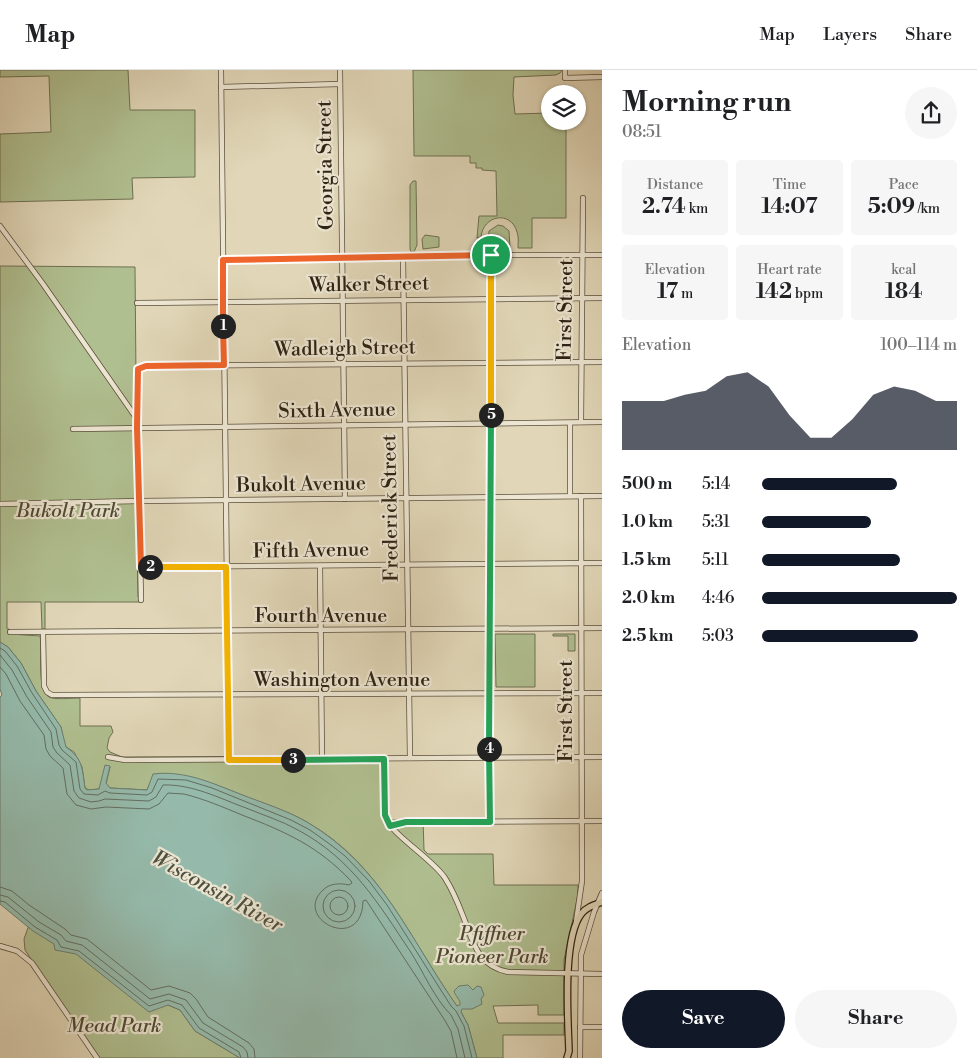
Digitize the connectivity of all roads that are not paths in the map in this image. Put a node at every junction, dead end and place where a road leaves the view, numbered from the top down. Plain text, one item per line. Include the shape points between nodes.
1 (221, 70) edge
2 (340, 70) edge
3 (565, 70) edge
4 (602, 77) edge
5 (340, 84) junction
6 (221, 87) junction
7 (583, 198) dead end
8 (0, 226) edge
9 (491, 255) junction
10 (602, 255) edge
11 (582, 256) junction
12 (342, 257) junction
13 (403, 257) junction
14 (223, 260) junction
15 (582, 298) junction
16 (602, 298) edge
17 (403, 299) junction
18 (490, 299) junction
19 (342, 300) junction
20 (223, 302) junction
21 (137, 303) dead end
22 (491, 362) junction
23 (580, 362) junction
24 (602, 362) edge
25 (343, 363) junction
26 (404, 363) junction
27 (224, 365) junction
28 (137, 419) junction
29 (581, 422) junction
30 (602, 422) edge
31 (491, 423) junction
32 (570, 423) junction
33 (405, 425) junction
34 (344, 426) junction
35 (137, 428) junction
36 (225, 428) junction
37 (73, 429) dead end
38 (570, 496) junction
39 (581, 496) junction
40 (602, 496) edge
41 (490, 497) junction
42 (344, 499) junction
43 (407, 499) junction
44 (139, 501) junction
45 (226, 501) junction
46 (0, 504) edge
47 (581, 562) junction
48 (490, 563) junction
49 (602, 563) edge
50 (407, 564) junction
51 (320, 566) junction
52 (141, 567) junction
53 (226, 567) junction
54 (141, 600) dead end
55 (580, 628) junction
56 (602, 628) edge
57 (489, 629) junction
58 (408, 630) junction
59 (227, 631) junction
60 (321, 631) junction
61 (10, 632) dead end
62 (44, 632) junction
63 (581, 693) junction
64 (602, 693) edge
65 (489, 694) junction
66 (322, 695) junction
67 (410, 695) junction
68 (228, 696) junction
69 (108, 757) dead end
70 (602, 757) edge
71 (410, 758) junction
72 (489, 758) junction
73 (581, 758) junction
74 (384, 759) junction
75 (229, 760) junction
76 (322, 760) junction
77 (581, 821) junction
78 (602, 821) edge
79 (490, 822) junction
80 (390, 826) junction
81 (602, 893) edge
82 (599, 903) edge
83 (575, 926) junction
84 (0, 946) edge
85 (569, 973) junction
86 (580, 973) junction
87 (602, 974) edge
88 (580, 1027) junction
89 (602, 1028) edge
90 (569, 1056) edge
91 (96, 1058) edge
92 (580, 1058) edge

1 - 6 street
2 - 5 street, Georgia Street
3 - 4 street via 565,78
5 - 6 street
5 - 12 street, Georgia Street
6 - 14 street
7 - 11 street, First Street
8 - 28 street
9 - 11 street
9 - 13 street
9 - 18 street
10 - 11 street
11 - 15 street, First Street
12 - 13 street
12 - 14 street
12 - 19 street, Georgia Street
13 - 17 street, Frederick Street
14 - 20 street
15 - 16 street, Walker Street
15 - 18 street, Walker Street
15 - 23 street, First Street
17 - 18 street, Walker Street
17 - 19 street, Walker Street
17 - 26 street, Frederick Street
18 - 22 street
19 - 20 street, Walker Street
19 - 25 street, Georgia Street
20 - 21 street, Walker Street
20 - 27 street
22 - 23 street, Wadleigh Street
22 - 26 street, Wadleigh Street
22 - 31 street
23 - 24 street, Wadleigh Street
23 - 29 street, First Street
25 - 26 street, Wadleigh Street
25 - 27 street, Wadleigh Street
25 - 34 street, Georgia Street
26 - 33 street, Frederick Street
27 - 28 street, Wadleigh Street via 140,368
27 - 36 street
28 - 35 street
29 - 30 street, Sixth Avenue
29 - 32 street, Sixth Avenue
31 - 32 street, Sixth Avenue
31 - 33 street, Sixth Avenue
31 - 41 street
32 - 38 street
33 - 34 street, Sixth Avenue
33 - 43 street, Frederick Street
34 - 36 street, Sixth Avenue
34 - 42 street, Georgia Street
35 - 36 street, Sixth Avenue
35 - 37 street, Sixth Avenue
35 - 44 street
36 - 45 street
38 - 39 street, Bukolt Avenue
38 - 41 street, Bukolt Avenue
39 - 40 street, Bukolt Avenue
39 - 47 street, First Street
41 - 43 street, Bukolt Avenue
41 - 48 street
42 - 43 street, Bukolt Avenue
42 - 45 street, Bukolt Avenue
43 - 50 street, Frederick Street
44 - 45 street, Bukolt Avenue
44 - 46 street, Bukolt Avenue
44 - 52 street
45 - 53 street
47 - 48 street, Fifth Avenue
47 - 49 street, Fifth Avenue
47 - 55 street, First Street
48 - 50 street, Fifth Avenue
48 - 57 street
50 - 51 street, Fifth Avenue
50 - 58 street, Frederick Street
51 - 53 street, Fifth Avenue
51 - 60 street
52 - 53 street, Fifth Avenue
52 - 54 street
53 - 59 street
55 - 56 street, Fourth Avenue
55 - 57 street, Fourth Avenue
55 - 63 street, First Street
57 - 58 street, Fourth Avenue
57 - 65 street
58 - 60 street, Fourth Avenue
58 - 67 street, Frederick Street
59 - 60 street, Fourth Avenue
59 - 62 street, Fourth Avenue
59 - 68 street
60 - 66 street
61 - 62 street, Fourth Avenue
62 - 68 street, Washington Avenue via 44,686 52,695
63 - 64 street, Washington Avenue
63 - 65 street, Washington Avenue
63 - 73 street, First Street
65 - 67 street, Washington Avenue
65 - 72 street
66 - 67 street, Washington Avenue
66 - 68 street, Washington Avenue
66 - 76 street
67 - 71 street, Frederick Street
68 - 75 street
69 - 75 street via 125,760
70 - 73 street
71 - 72 street
71 - 74 street
72 - 73 street
72 - 79 street
73 - 77 street, First Street
74 - 76 street
74 - 80 street via 385,815
75 - 76 street
77 - 78 street
77 - 79 street
77 - 83 street, First Street via 582,887
79 - 80 street via 406,822
80 - 85 street via 445,878 477,950 488,964 508,972
81 - 82 street
82 - 83 main road via 584,911
82 - 86 street via 582,949
83 - 85 main road
84 - 91 street via 17,951 32,962
85 - 86 street
85 - 90 main road
86 - 87 street
86 - 88 street
88 - 89 street
88 - 92 street

